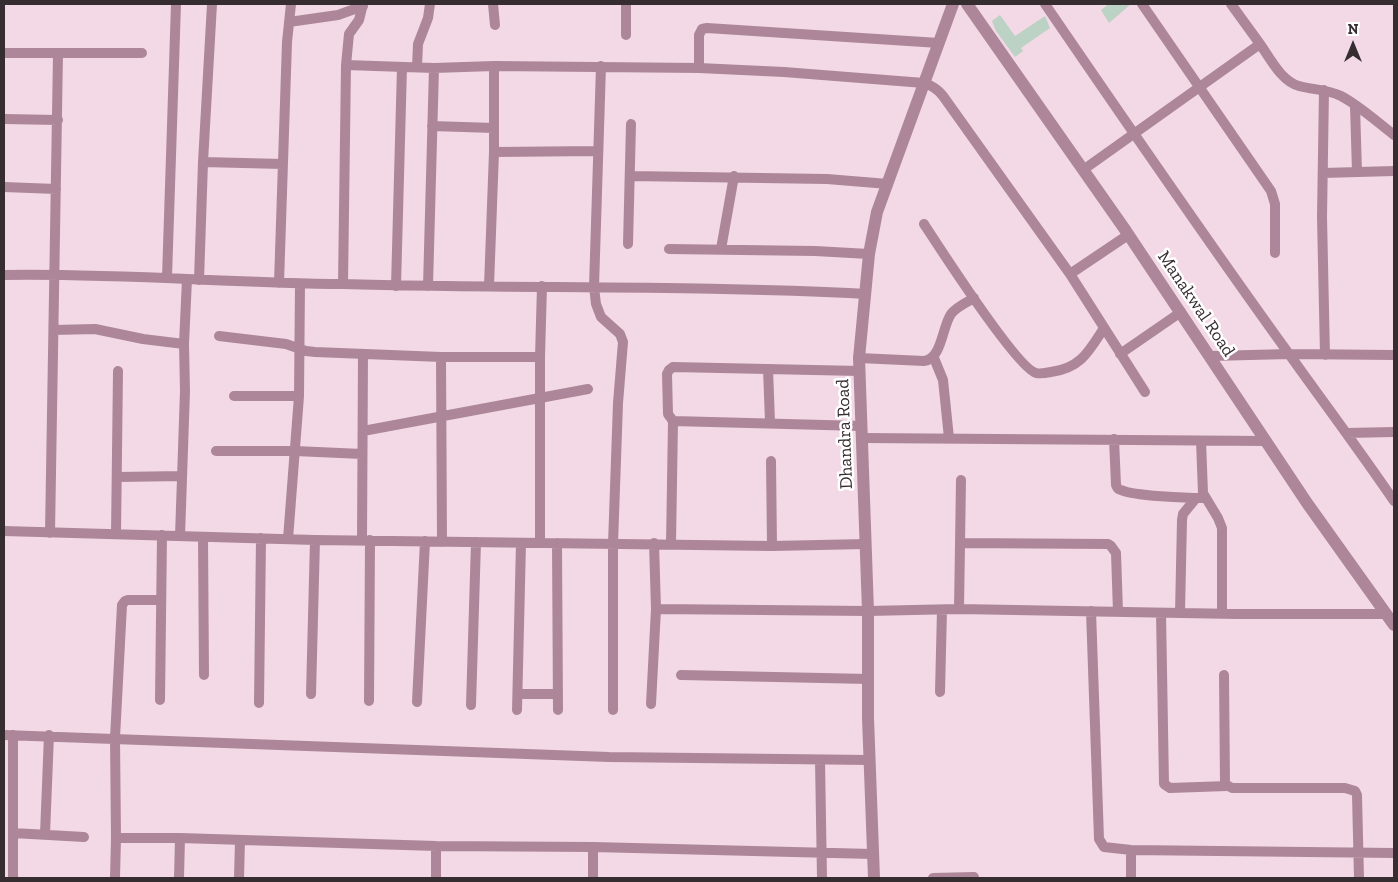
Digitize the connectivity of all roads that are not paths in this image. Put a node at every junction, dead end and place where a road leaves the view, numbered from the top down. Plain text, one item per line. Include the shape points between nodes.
1 (176, 4) edge
2 (212, 4) edge
3 (291, 4) edge
4 (430, 4) edge
5 (493, 4) edge
6 (626, 4) edge
7 (953, 4) edge
8 (968, 4) edge
9 (1045, 4) edge
10 (1142, 4) edge
11 (1231, 4) edge
12 (363, 5) edge
13 (344, 14) junction
14 (289, 22) junction
15 (495, 25) dead end
16 (354, 27) junction
17 (626, 36) dead end
18 (939, 43) junction
19 (1260, 44) junction
20 (4, 53) edge
21 (142, 53) dead end
22 (58, 54) junction
23 (346, 65) junction
24 (494, 66) junction
25 (601, 66) junction
26 (402, 67) junction
27 (416, 67) junction
28 (434, 68) junction
29 (699, 68) junction
30 (924, 83) junction
31 (1200, 87) junction
32 (1324, 90) junction
33 (1355, 106) junction
34 (4, 120) edge
35 (58, 120) junction
36 (631, 124) dead end
37 (432, 126) junction
38 (494, 128) junction
39 (1133, 133) junction
40 (1394, 135) edge
41 (598, 151) junction
42 (494, 152) junction
43 (203, 162) junction
44 (283, 164) junction
45 (1083, 170) junction
46 (1357, 172) junction
47 (1394, 172) edge
48 (1322, 173) junction
49 (630, 176) junction
50 (734, 176) junction
51 (888, 184) junction
52 (4, 187) edge
53 (56, 189) junction
54 (924, 224) dead end
55 (1128, 235) junction
56 (628, 244) dead end
57 (669, 249) dead end
58 (721, 249) junction
59 (1275, 253) dead end
60 (869, 254) junction
61 (55, 274) junction
62 (1070, 274) junction
63 (4, 275) edge
64 (167, 277) junction
65 (188, 279) junction
66 (199, 280) junction
67 (279, 283) junction
68 (300, 284) junction
69 (343, 284) junction
70 (396, 286) junction
71 (428, 286) junction
72 (489, 286) junction
73 (542, 286) junction
74 (594, 287) junction
75 (866, 294) junction
76 (974, 298) junction
77 (1181, 312) junction
78 (1104, 328) junction
79 (54, 330) junction
80 (219, 336) dead end
81 (184, 344) junction
82 (300, 349) junction
83 (363, 354) junction
84 (1120, 354) junction
85 (1289, 354) junction
86 (1325, 354) junction
87 (1394, 355) edge
88 (1211, 356) junction
89 (441, 357) junction
90 (540, 357) junction
91 (859, 358) junction
92 (934, 358) junction
93 (768, 369) junction
94 (118, 371) dead end
95 (860, 371) junction
96 (588, 389) dead end
97 (1145, 392) dead end
98 (234, 396) dead end
99 (299, 396) junction
100 (541, 398) junction
101 (442, 416) junction
102 (673, 420) junction
103 (770, 422) junction
104 (363, 431) junction
105 (862, 432) junction
106 (1394, 432) edge
107 (1347, 433) junction
108 (949, 438) junction
109 (1114, 439) junction
110 (1201, 441) junction
111 (1266, 441) junction
112 (216, 451) dead end
113 (295, 451) junction
114 (362, 454) junction
115 (772, 461) dead end
116 (182, 476) junction
117 (118, 477) junction
118 (961, 480) dead end
119 (1200, 498) junction
120 (1394, 501) edge
121 (4, 531) edge
122 (50, 533) junction
123 (116, 534) junction
124 (162, 535) junction
125 (180, 536) junction
126 (203, 537) junction
127 (261, 538) junction
128 (288, 539) junction
129 (316, 540) junction
130 (366, 540) junction
131 (425, 541) junction
132 (442, 542) junction
133 (476, 542) junction
134 (521, 543) junction
135 (540, 543) junction
136 (557, 543) junction
137 (654, 543) junction
138 (960, 543) junction
139 (613, 544) junction
140 (671, 544) junction
141 (866, 544) junction
142 (772, 546) junction
143 (161, 600) junction
144 (656, 608) junction
145 (959, 609) junction
146 (942, 610) junction
147 (868, 611) junction
148 (1091, 611) junction
149 (1118, 612) junction
150 (1161, 613) junction
151 (1180, 613) junction
152 (1222, 614) junction
153 (1386, 614) junction
154 (1394, 625) edge
155 (204, 675) dead end
156 (681, 675) dead end
157 (1224, 675) dead end
158 (869, 680) junction
159 (940, 692) dead end
160 (311, 694) dead end
161 (518, 694) junction
162 (558, 694) junction
163 (160, 700) dead end
164 (370, 702) dead end
165 (417, 702) dead end
166 (259, 703) dead end
167 (651, 704) dead end
168 (470, 705) dead end
169 (517, 710) dead end
170 (558, 710) dead end
171 (613, 710) dead end
172 (8, 735) edge
173 (49, 736) junction
174 (115, 738) junction
175 (820, 760) junction
176 (870, 760) junction
177 (1227, 786) junction
178 (13, 834) junction
179 (45, 834) junction
180 (84, 837) dead end
181 (116, 838) junction
182 (180, 838) junction
183 (240, 840) junction
184 (436, 846) junction
185 (593, 847) junction
186 (1131, 850) junction
187 (821, 853) junction
188 (1359, 853) junction
189 (1394, 853) edge
190 (873, 854) junction
191 (974, 877) dead end
192 (13, 878) edge
193 (115, 878) edge
194 (179, 878) edge
195 (239, 878) edge
196 (436, 878) edge
197 (593, 878) edge
198 (822, 878) edge
199 (874, 878) edge
200 (933, 878) edge
201 (1131, 878) edge
202 (1359, 878) edge

1 - 64 street
2 - 43 street
3 - 14 street
4 - 27 street via 418,44
5 - 15 street
6 - 17 street
7 - 18 street, Dhandra Road
8 - 45 street, Manakwal Road
9 - 39 street
10 - 31 street
11 - 19 street
12 - 13 street
12 - 16 street
13 - 14 street
13 - 16 street
14 - 44 street
16 - 23 street via 348,36
18 - 29 street via 707,28 702,29 699,35
18 - 30 street, Dhandra Road
19 - 31 street
19 - 32 street via 1292,84
20 - 22 street
21 - 22 street
22 - 35 street
23 - 26 street
23 - 69 street
24 - 25 street
24 - 28 street
24 - 38 street
25 - 29 street
25 - 41 street
26 - 27 street
26 - 70 street
27 - 28 street
28 - 37 street
29 - 30 street
30 - 51 street, Dhandra Road
30 - 62 street via 938,89
31 - 39 street
31 - 59 street via 1271,191 1275,204
32 - 33 street
32 - 48 street
33 - 40 street
33 - 46 street
34 - 35 street
35 - 53 street
36 - 49 street
37 - 38 street
37 - 71 street
38 - 42 street
39 - 45 street
39 - 85 street
41 - 42 street
41 - 74 street
42 - 72 street
43 - 44 street
43 - 66 street
44 - 67 street
45 - 55 street, Manakwal Road
46 - 47 street
46 - 48 street
48 - 86 street
49 - 50 street
49 - 56 street
50 - 51 street via 827,178
50 - 58 street
51 - 60 street, Dhandra Road via 877,212
52 - 53 street
53 - 61 street
54 - 76 street
55 - 62 street
55 - 77 street, Manakwal Road
57 - 58 street
58 - 60 street
60 - 75 street, Dhandra Road
61 - 63 street
61 - 64 street
61 - 79 street
62 - 78 street
64 - 65 street
65 - 66 street
65 - 81 street
66 - 67 street
67 - 68 street
68 - 69 street
68 - 82 street
69 - 70 street
70 - 71 street
71 - 72 street
72 - 73 street
73 - 74 street
73 - 90 street
74 - 75 street
74 - 139 street via 601,317 620,334 622,342
75 - 91 street, Dhandra Road
76 - 78 street via 1025,366 1037,373 1057,372 1076,365
76 - 92 street via 951,313
77 - 84 street
77 - 88 street, Manakwal Road
78 - 84 street
79 - 81 street via 95,329
79 - 122 street
80 - 82 street via 286,344
81 - 116 street
82 - 83 street
82 - 99 street
83 - 89 street
83 - 104 street
84 - 97 street
85 - 86 street
85 - 88 street
85 - 107 street
86 - 87 street
88 - 111 street, Manakwal Road
89 - 90 street
89 - 101 street
90 - 100 street
91 - 92 street via 924,362
91 - 95 street, Dhandra Road
92 - 108 street via 943,380
93 - 95 street
93 - 102 street via 670,368 667,374 668,414
93 - 103 street
94 - 117 street
95 - 105 street, Dhandra Road
96 - 100 street
98 - 99 street
99 - 113 street
100 - 101 street
100 - 135 street
101 - 104 street
101 - 132 street
102 - 103 street
102 - 140 street
103 - 105 street
104 - 114 street
105 - 108 street
105 - 141 street, Dhandra Road
106 - 107 street
107 - 120 street
108 - 109 street
109 - 110 street
109 - 119 street via 1118,489 1140,494
110 - 111 street
110 - 119 street
111 - 153 street, Manakwal Road
112 - 113 street
113 - 114 street
113 - 128 street
114 - 130 street
115 - 142 street
116 - 117 street
116 - 125 street
117 - 123 street
118 - 138 street
119 - 151 street via 1183,514
119 - 152 street via 1218,518 1222,528
121 - 122 street
122 - 123 street
123 - 124 street
124 - 125 street
124 - 143 street
125 - 126 street
126 - 127 street
126 - 155 street
127 - 128 street
127 - 166 street
128 - 129 street
129 - 130 street
129 - 160 street
130 - 131 street
130 - 164 street
131 - 132 street
131 - 165 street
132 - 133 street
133 - 134 street
133 - 168 street
134 - 135 street
134 - 161 street
135 - 136 street
136 - 139 street
136 - 162 street
137 - 139 street
137 - 140 street
137 - 144 street
138 - 145 street
138 - 149 street via 1108,544 1116,554
139 - 171 street
140 - 142 street
141 - 142 street
141 - 147 street, Dhandra Road
143 - 163 street
143 - 174 street via 128,600 122,605
144 - 147 street
144 - 167 street
145 - 146 street
145 - 148 street
146 - 147 street
146 - 159 street
147 - 158 street, Dhandra Road
148 - 149 street
148 - 186 street via 1099,839 1105,848
149 - 150 street
150 - 151 street
150 - 177 street via 1164,784 1170,788
151 - 152 street
152 - 153 street
153 - 154 street, Manakwal Road
156 - 158 street
157 - 177 street
158 - 176 street, Dhandra Road
161 - 162 street
161 - 169 street
162 - 170 street
172 - 173 street
172 - 178 street
173 - 174 street
173 - 179 street
174 - 175 street via 609,756
174 - 181 street
175 - 176 street
175 - 187 street
176 - 190 street, Dhandra Road
177 - 188 street via 1351,788 1357,796
178 - 179 street
178 - 192 street
179 - 180 street
181 - 182 street
181 - 193 street
182 - 183 street
182 - 194 street
183 - 184 street
183 - 195 street
184 - 185 street
184 - 196 street
185 - 187 street
185 - 197 street
186 - 188 street
186 - 201 street
187 - 190 street
187 - 198 street
188 - 189 street
188 - 202 street
190 - 199 street, Dhandra Road
191 - 200 street

